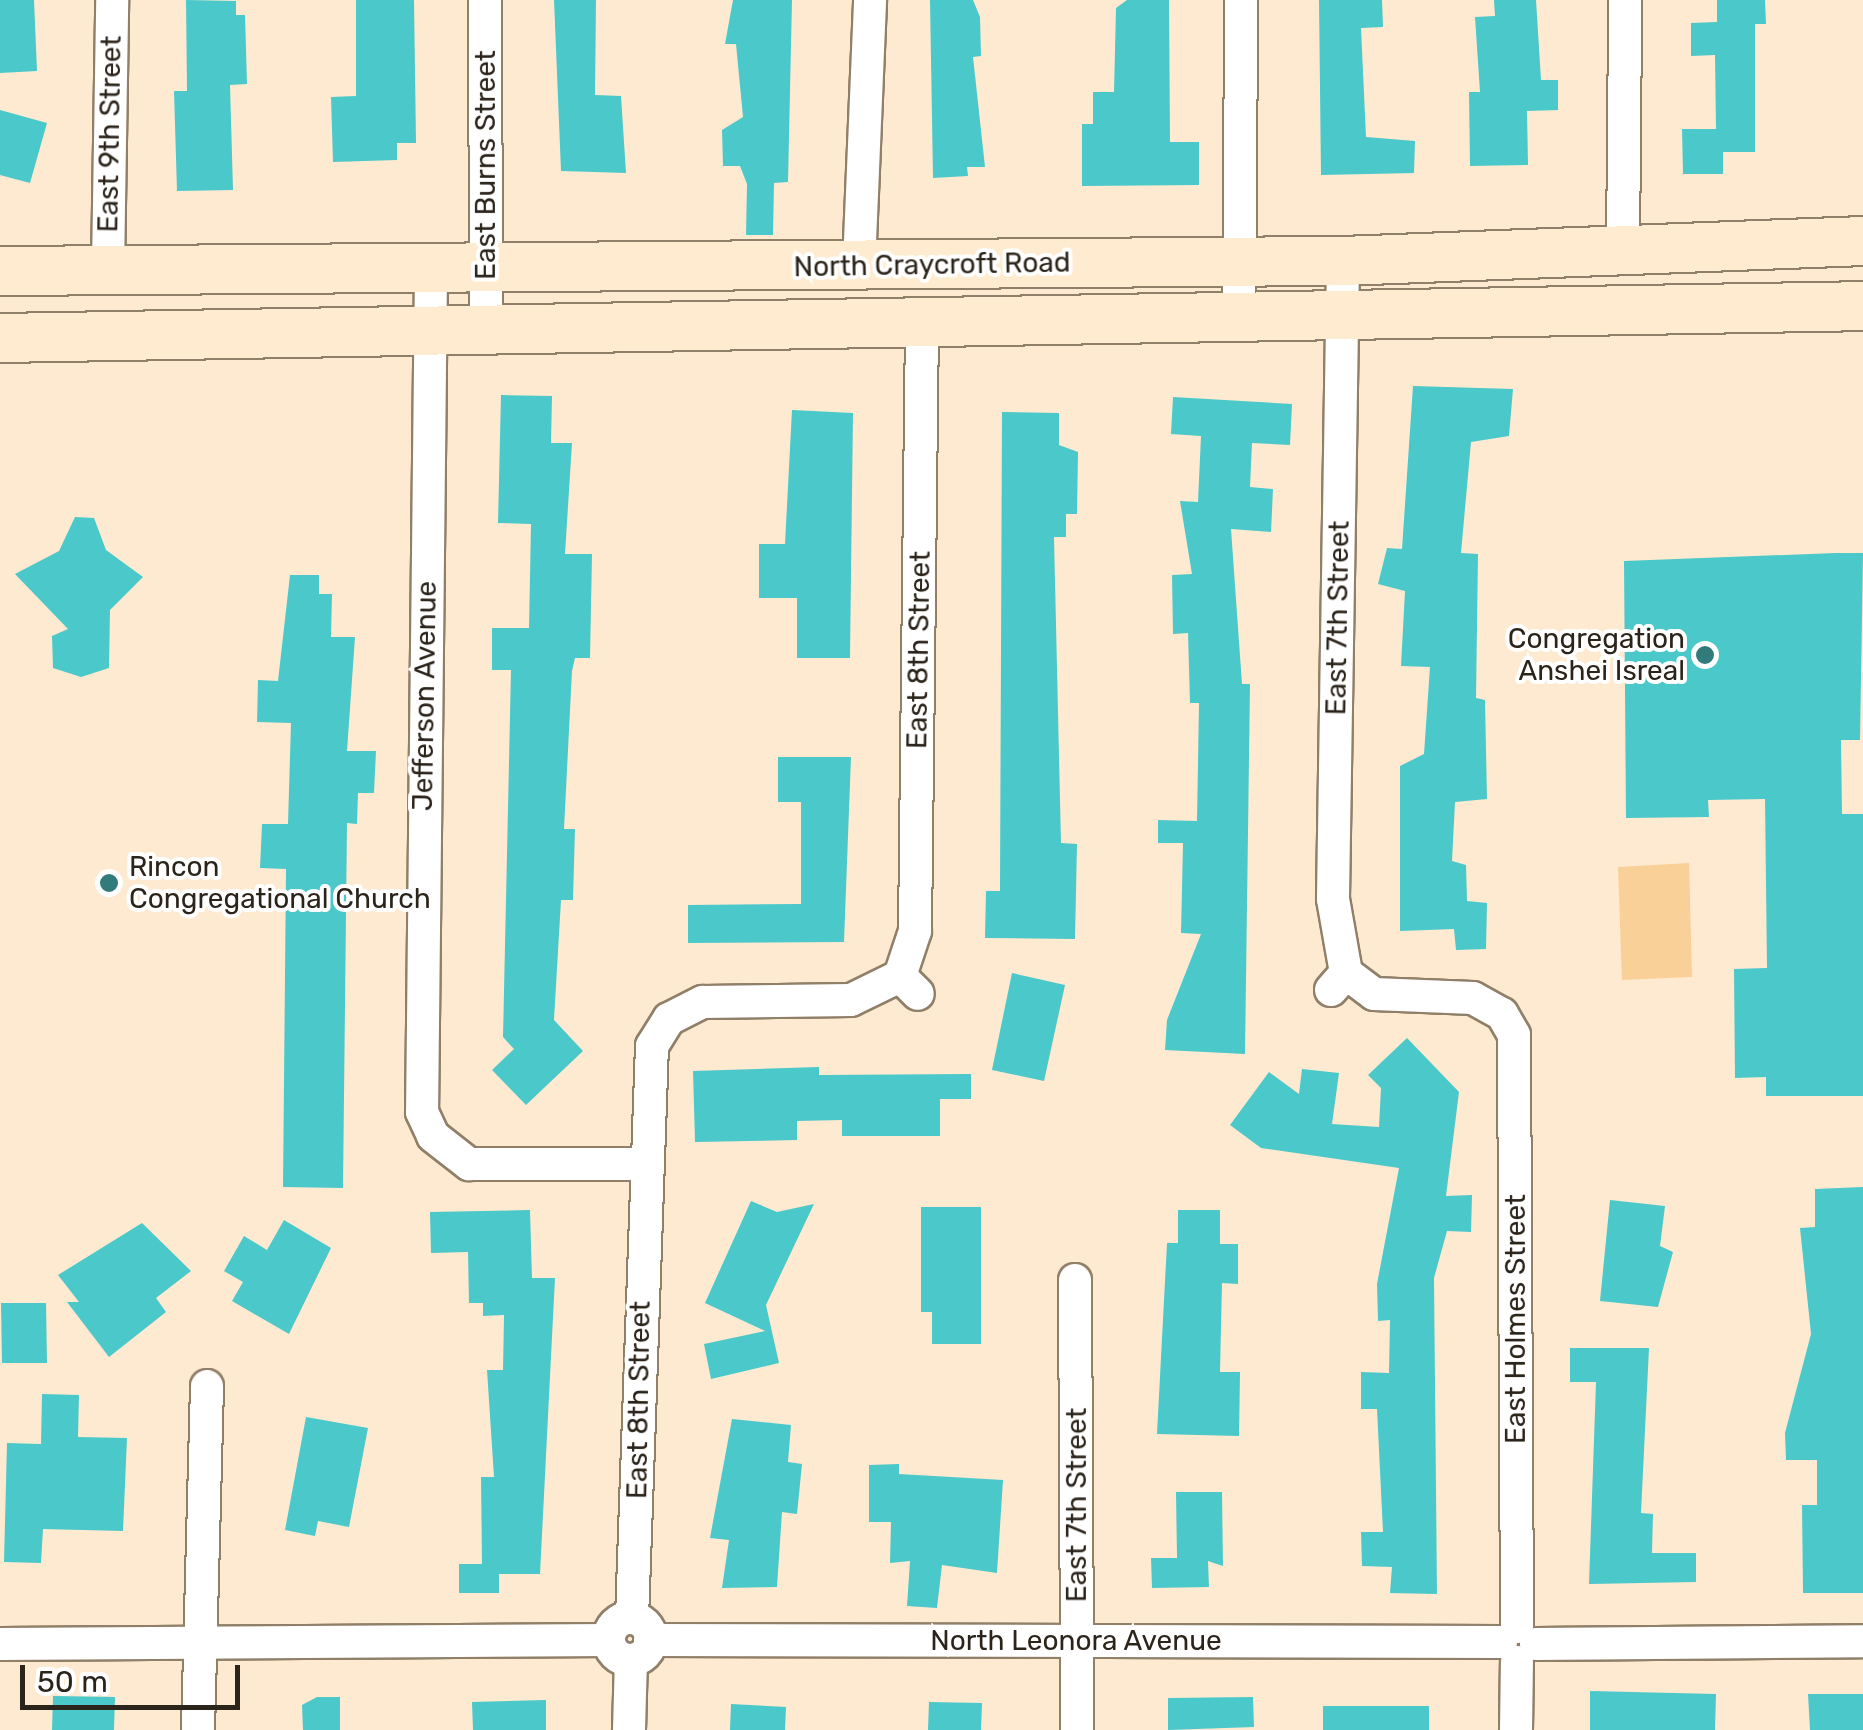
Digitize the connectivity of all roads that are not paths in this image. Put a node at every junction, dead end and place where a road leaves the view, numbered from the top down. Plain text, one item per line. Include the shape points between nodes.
1 (112, 0) edge
2 (486, 0) edge
3 (870, 0) edge
4 (1241, 0) edge
5 (1626, 0) edge
6 (1863, 242) edge
7 (1623, 250) junction
8 (1343, 260) junction
9 (1242, 261) junction
10 (859, 265) junction
11 (108, 269) junction
12 (0, 271) edge
13 (431, 272) junction
14 (488, 272) junction
15 (1863, 306) edge
16 (1341, 315) junction
17 (1239, 316) junction
18 (922, 321) junction
19 (427, 328) junction
20 (486, 329) junction
21 (0, 338) edge
22 (1502, 1014) joint
23 (645, 1164) junction
24 (1075, 1280) dead end
25 (207, 1386) dead end
26 (631, 1640) junction
27 (1078, 1641) junction
28 (1863, 1641) edge
29 (198, 1643) junction
30 (0, 1644) edge
31 (1518, 1644) junction
32 (198, 1730) edge
33 (629, 1730) edge
34 (1077, 1730) edge
35 (1516, 1730) edge

1 - 11 street, East 9th Street
2 - 14 street, East Burns Street
3 - 10 street
4 - 9 street
5 - 7 street
6 - 7 main road, North Craycroft Road
7 - 8 main road, North Craycroft Road
8 - 9 main road, North Craycroft Road
8 - 16 street, East 7th Street
9 - 10 main road, North Craycroft Road
9 - 17 street
10 - 14 main road, North Craycroft Road
11 - 12 main road, North Craycroft Road
11 - 13 main road, North Craycroft Road
13 - 14 main road, North Craycroft Road
13 - 19 street, Jefferson Avenue
14 - 20 street, East Burns Street
15 - 16 main road, North Craycroft Road
16 - 17 main road, North Craycroft Road
16 - 22 street, East 7th Street via 1332,900 1339,982 1374,994 1473,998
17 - 18 main road, North Craycroft Road
18 - 20 main road, North Craycroft Road
18 - 23 street, East 8th Street via 909,985 852,1000 719,1000 679,1013 652,1046
19 - 20 main road, North Craycroft Road
19 - 21 main road, North Craycroft Road
19 - 23 street, Jefferson Avenue via 422,1112 433,1136 469,1164
22 - 31 street, East Holmes Street via 1518,1060
23 - 26 street, East 8th Street
24 - 27 street, East 7th Street
25 - 29 street
26 - 27 street, North Leonora Avenue
26 - 29 street, North Leonora Avenue
26 - 33 street, East 8th Street
27 - 31 street, North Leonora Avenue
27 - 34 street, East 7th Street
28 - 31 street, North Leonora Avenue
29 - 30 street, North Leonora Avenue
29 - 32 street
31 - 35 street, East Holmes Street

